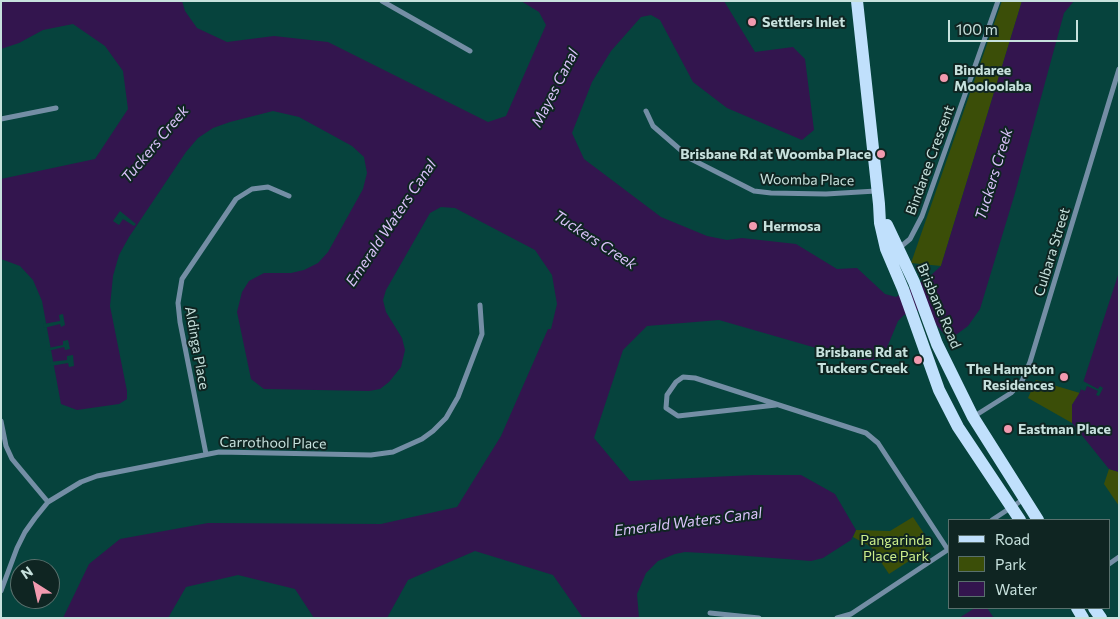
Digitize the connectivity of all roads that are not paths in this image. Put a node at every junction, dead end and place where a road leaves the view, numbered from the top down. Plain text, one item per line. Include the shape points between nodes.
1 (382, 1) edge
2 (998, 1) edge
3 (857, 2) edge
4 (470, 51) dead end
5 (1119, 70) edge
6 (56, 108) dead end
7 (646, 111) dead end
8 (1, 119) edge
9 (877, 191) junction
10 (289, 196) dead end
11 (879, 204) junction
12 (898, 249) junction
13 (892, 263) junction
14 (480, 304) dead end
15 (776, 405) junction
16 (973, 417) junction
17 (1, 421) edge
18 (958, 427) junction
19 (4, 446) edge
20 (206, 454) junction
21 (1024, 500) junction
22 (48, 502) junction
23 (1012, 508) junction
24 (994, 519) edge
25 (1019, 519) edge
26 (1037, 519) edge
27 (948, 549) edge
28 (1, 591) edge
29 (710, 613) dead end
30 (759, 618) edge
31 (837, 618) edge

1 - 4 street
2 - 12 street, Bindaree Crescent via 922,216 910,239
3 - 9 main road, Brisbane Road
5 - 16 street, Culbara Street via 1028,369 1011,393
6 - 8 street
7 - 9 street, Woomba Place via 653,126 691,159 754,191 826,194
9 - 11 main road, Brisbane Road
10 - 20 street, Aldinga Place via 268,187 252,189 236,199 182,279 178,303 180,322
11 - 12 main road, Brisbane Road
11 - 13 main road, Brisbane Road via 880,223
12 - 13 street, Bindaree Crescent
12 - 16 main road, Brisbane Road via 937,344
13 - 18 main road, Brisbane Road via 939,390
14 - 20 street, Carrothool Place via 482,334 458,397 446,418 422,439 392,452 371,454
15 - 15 street via 678,416 666,408 667,395 683,377 695,378
15 - 27 street via 866,433 878,443
16 - 18 main road
16 - 21 main road, Brisbane Road
17 - 19 street
18 - 23 main road, Brisbane Road
19 - 22 street
20 - 22 street, Carrothool Place via 97,476
21 - 23 street
21 - 26 main road, Brisbane Road
22 - 28 street, Carrothool Place via 17,548
23 - 24 street
23 - 25 main road, Brisbane Road
27 - 31 street via 851,614
29 - 30 street

